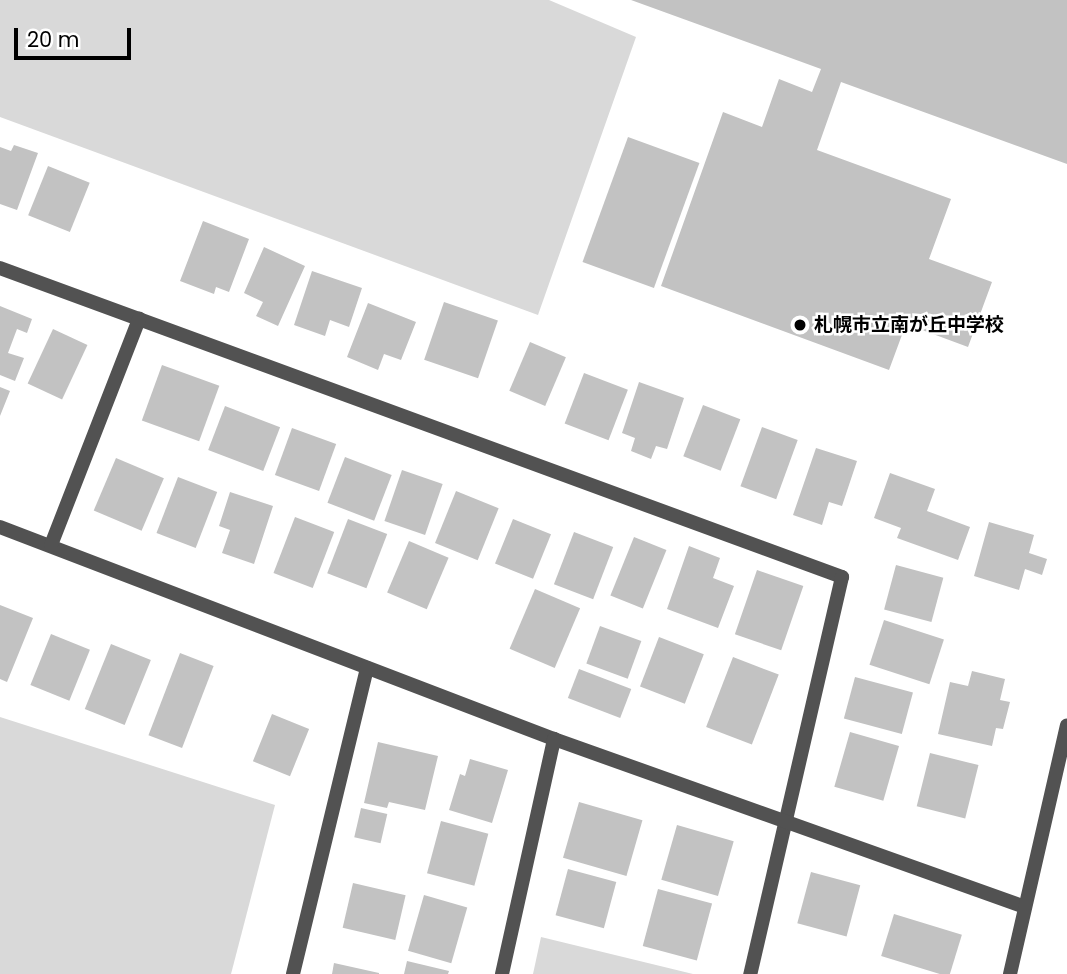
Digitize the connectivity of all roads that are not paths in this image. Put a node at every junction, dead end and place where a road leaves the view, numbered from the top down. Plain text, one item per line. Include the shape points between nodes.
1 (0, 268) edge
2 (139, 319) junction
3 (0, 527) edge
4 (51, 545) junction
5 (368, 668) junction
6 (1067, 725) edge
7 (554, 739) junction
8 (785, 821) junction
9 (1025, 907) junction
10 (293, 974) edge
11 (502, 974) edge
12 (750, 974) edge
13 (1010, 974) edge

1 - 2 street
2 - 4 street
2 - 8 street via 842,578
3 - 4 street
4 - 5 street
5 - 7 street
5 - 10 street
6 - 9 street
7 - 8 street
7 - 11 street
8 - 9 street
8 - 12 street
9 - 13 street

